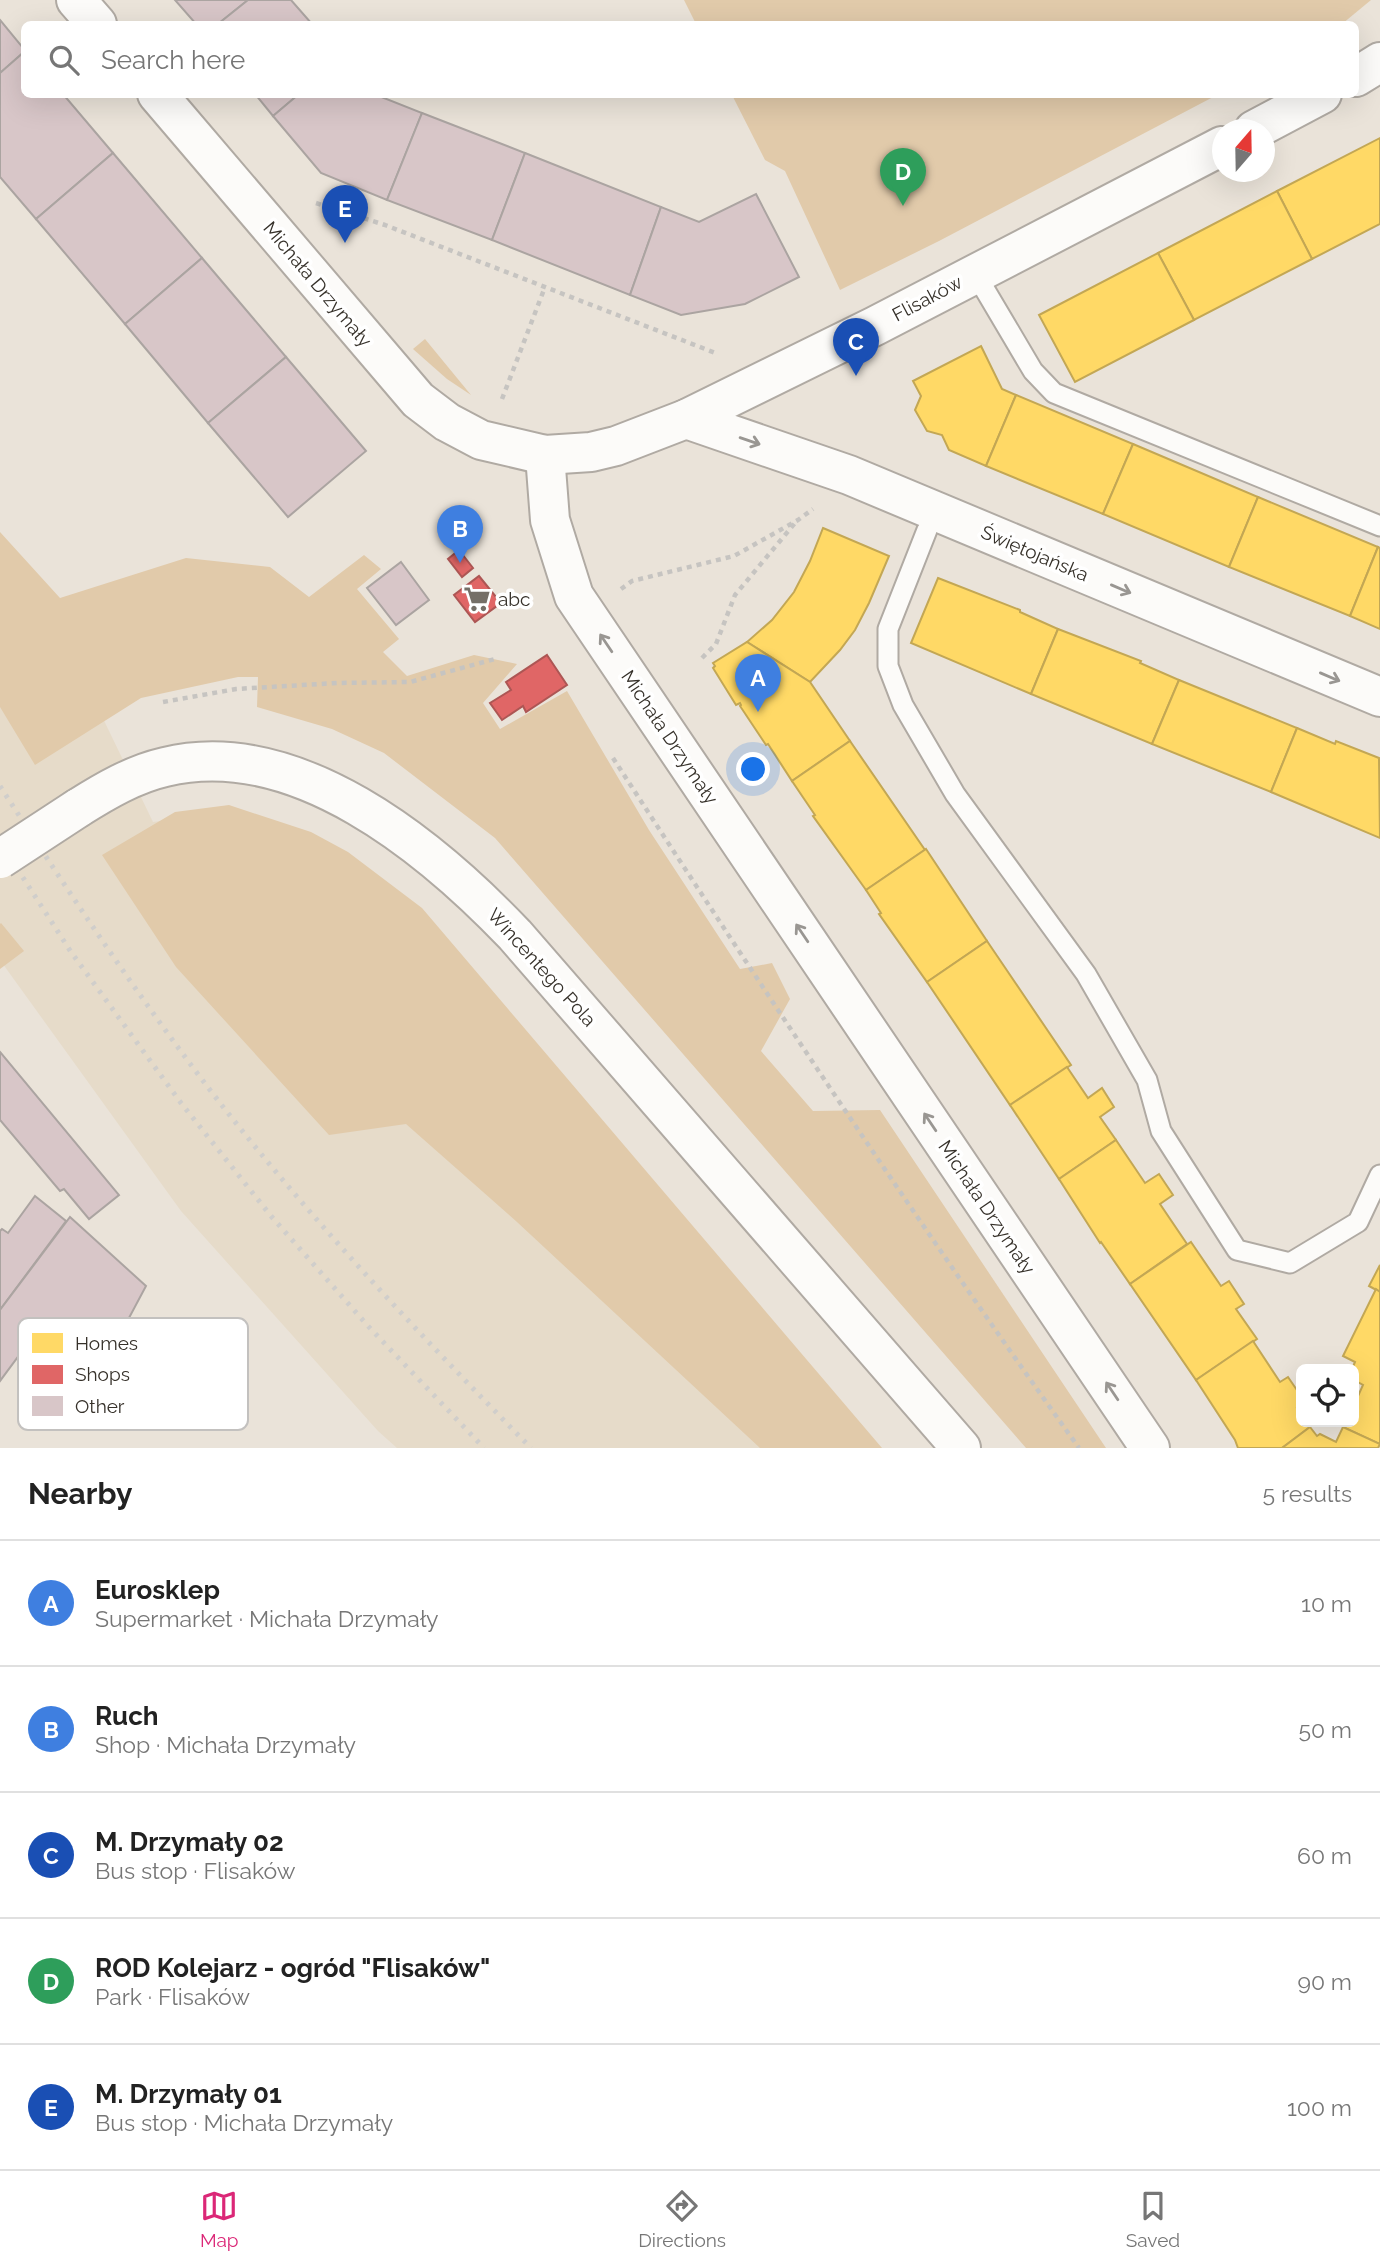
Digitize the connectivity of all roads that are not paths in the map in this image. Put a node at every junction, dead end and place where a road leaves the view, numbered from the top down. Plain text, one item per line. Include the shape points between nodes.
1 (76, 0) edge
2 (94, 21) edge
3 (1380, 62) edge
4 (1359, 75) edge
5 (160, 98) edge
6 (1314, 98) edge
7 (1275, 119) edge
8 (1212, 152) edge
9 (975, 273) junction
10 (686, 419) junction
11 (545, 455) junction
12 (1380, 526) edge
13 (927, 530) dead end
14 (1380, 697) edge
15 (0, 859) edge
16 (1380, 1175) edge
17 (961, 1448) edge
18 (1150, 1448) edge

1 - 2 street
3 - 4 street
5 - 11 street, Michała Drzymały via 418,400 481,440
6 - 7 street
8 - 9 street, Flisaków
9 - 10 street, Flisaków
9 - 12 lane via 1033,371 1054,393
10 - 11 street, Flisaków via 616,446
10 -> 14 street, Świętojańska via 849,475
18 -> 11 street, Michała Drzymały via 574,596 550,520
13 - 16 lane via 888,629 888,666 903,705 954,794 1086,974 1147,1080 1161,1131 1237,1250 1290,1263 1358,1222
15 - 17 street, Wincentego Pola, bridge via 78,807 163,767 192,762 248,764 311,783 345,799 420,848 516,935

